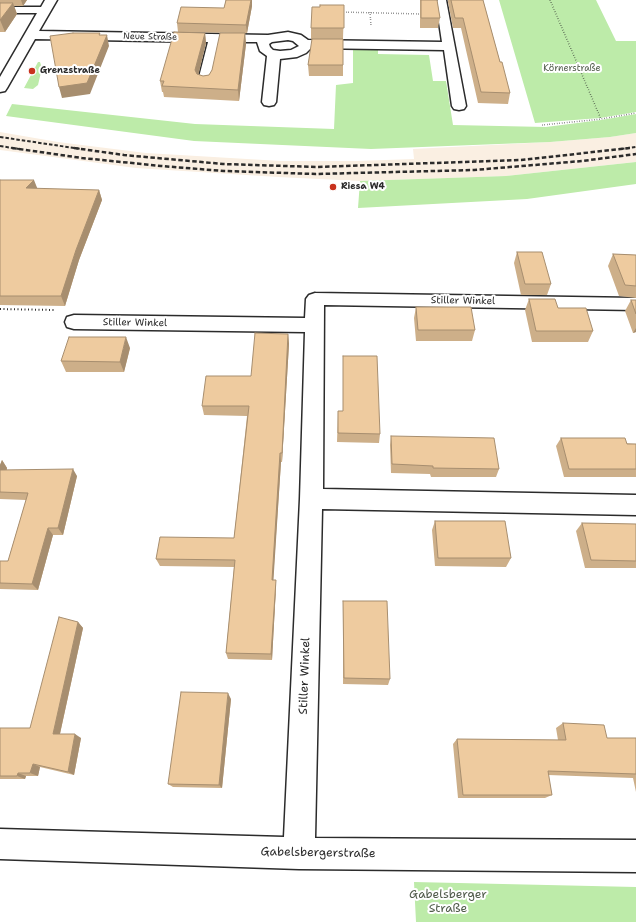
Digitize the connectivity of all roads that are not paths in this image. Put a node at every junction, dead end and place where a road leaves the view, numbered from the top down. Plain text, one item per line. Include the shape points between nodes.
1 (442, 2) dead end
2 (48, 5) edge
3 (0, 10) edge
4 (32, 35) junction
5 (215, 38) junction
6 (268, 39) junction
7 (305, 44) junction
8 (449, 46) junction
9 (274, 54) junction
10 (205, 81) edge
11 (0, 88) edge
12 (268, 102) dead end
13 (460, 106) dead end
14 (636, 304) edge
15 (74, 322) road end
16 (315, 325) junction
17 (311, 499) junction
18 (636, 505) edge
19 (0, 844) edge
20 (299, 853) junction
21 (636, 856) edge

1 - 8 street
2 - 3 street
2 - 4 street
4 - 5 street, Neue Straße
4 - 11 street
5 - 6 street, Neue Straße
5 - 10 street
6 - 7 street, Neue Straße via 293,36
6 - 9 street via 263,43 264,48
7 - 8 street
7 - 9 street via 298,52
8 - 13 street
9 - 12 street
14 - 16 street, Stiller Winkel via 315,299
15 - 16 street, Stiller Winkel
16 - 17 street, Stiller Winkel
17 - 18 street
17 - 20 street, Stiller Winkel
19 - 20 street, Gabelsbergerstraße
20 - 21 street, Gabelsbergerstraße

